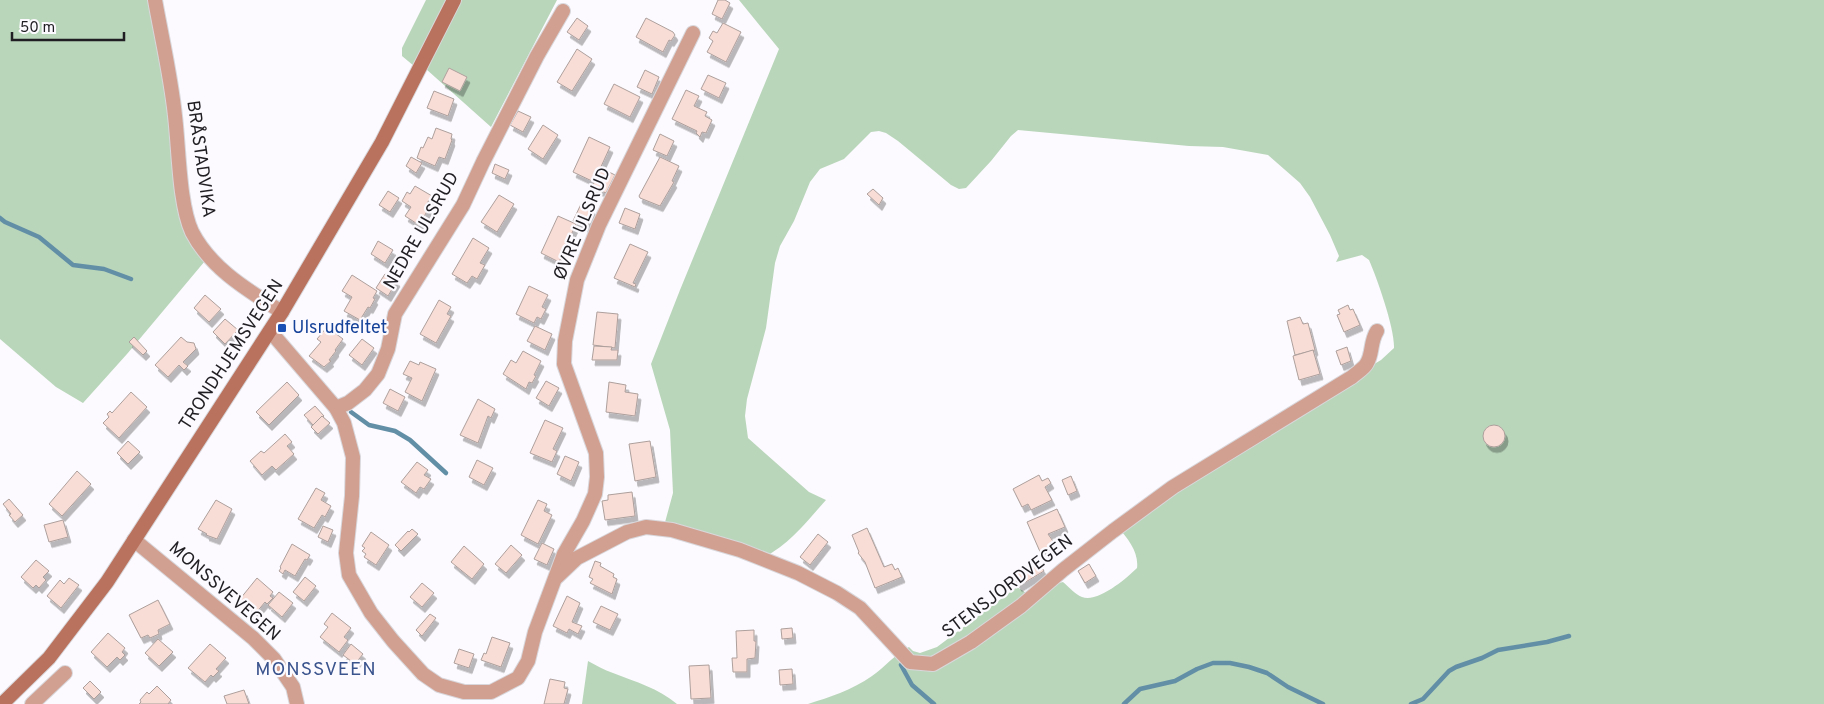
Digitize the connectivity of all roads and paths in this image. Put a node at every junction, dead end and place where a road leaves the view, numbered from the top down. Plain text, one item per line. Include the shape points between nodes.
1 (155, 0) edge
2 (454, 0) edge
3 (563, 10) dead end
4 (693, 33) dead end
5 (282, 312) junction
6 (270, 330) junction
7 (1377, 331) dead end
8 (336, 408) junction
9 (134, 540) junction
10 (555, 579) junction
11 (65, 673) dead end
12 (491, 692) junction
13 (2, 704) edge
14 (32, 704) edge
15 (297, 704) edge
16 (480, 704) edge

1 - 5 street, BRÅSTADVIKA via 175,113 184,207 192,231 207,254 224,271
2 - 5 main road, TRONDHJEMSVEGEN via 382,142
3 - 8 street, NEDRE ULSRUD via 463,205 395,314 388,348 378,374 365,390
4 - 10 street, ØVRE ULSRUD via 599,225 577,280 565,341 564,364 596,453 598,472 595,494 564,554
5 - 6 main road, TRONDHJEMSVEGEN
6 - 8 street, STENSJORDVEGEN
6 - 9 main road, TRONDHJEMSVEGEN
7 - 10 street, STENSJORDVEGEN via 1367,364 1352,377 1173,487 1021,606 971,642 933,664 910,662 860,608 812,580 740,550 672,530 646,527 627,532 577,558
8 - 12 street, STENSJORDVEGEN via 344,423 353,458 346,553 349,575 372,613 423,674 439,685 464,692
9 - 13 main road, TRONDHJEMSVEGEN via 49,658
9 - 15 street, MONSSVEVEGEN via 253,638 293,686
10 - 12 street, STENSJORDVEGEN via 528,661 518,678
11 - 14 street
12 - 16 street

